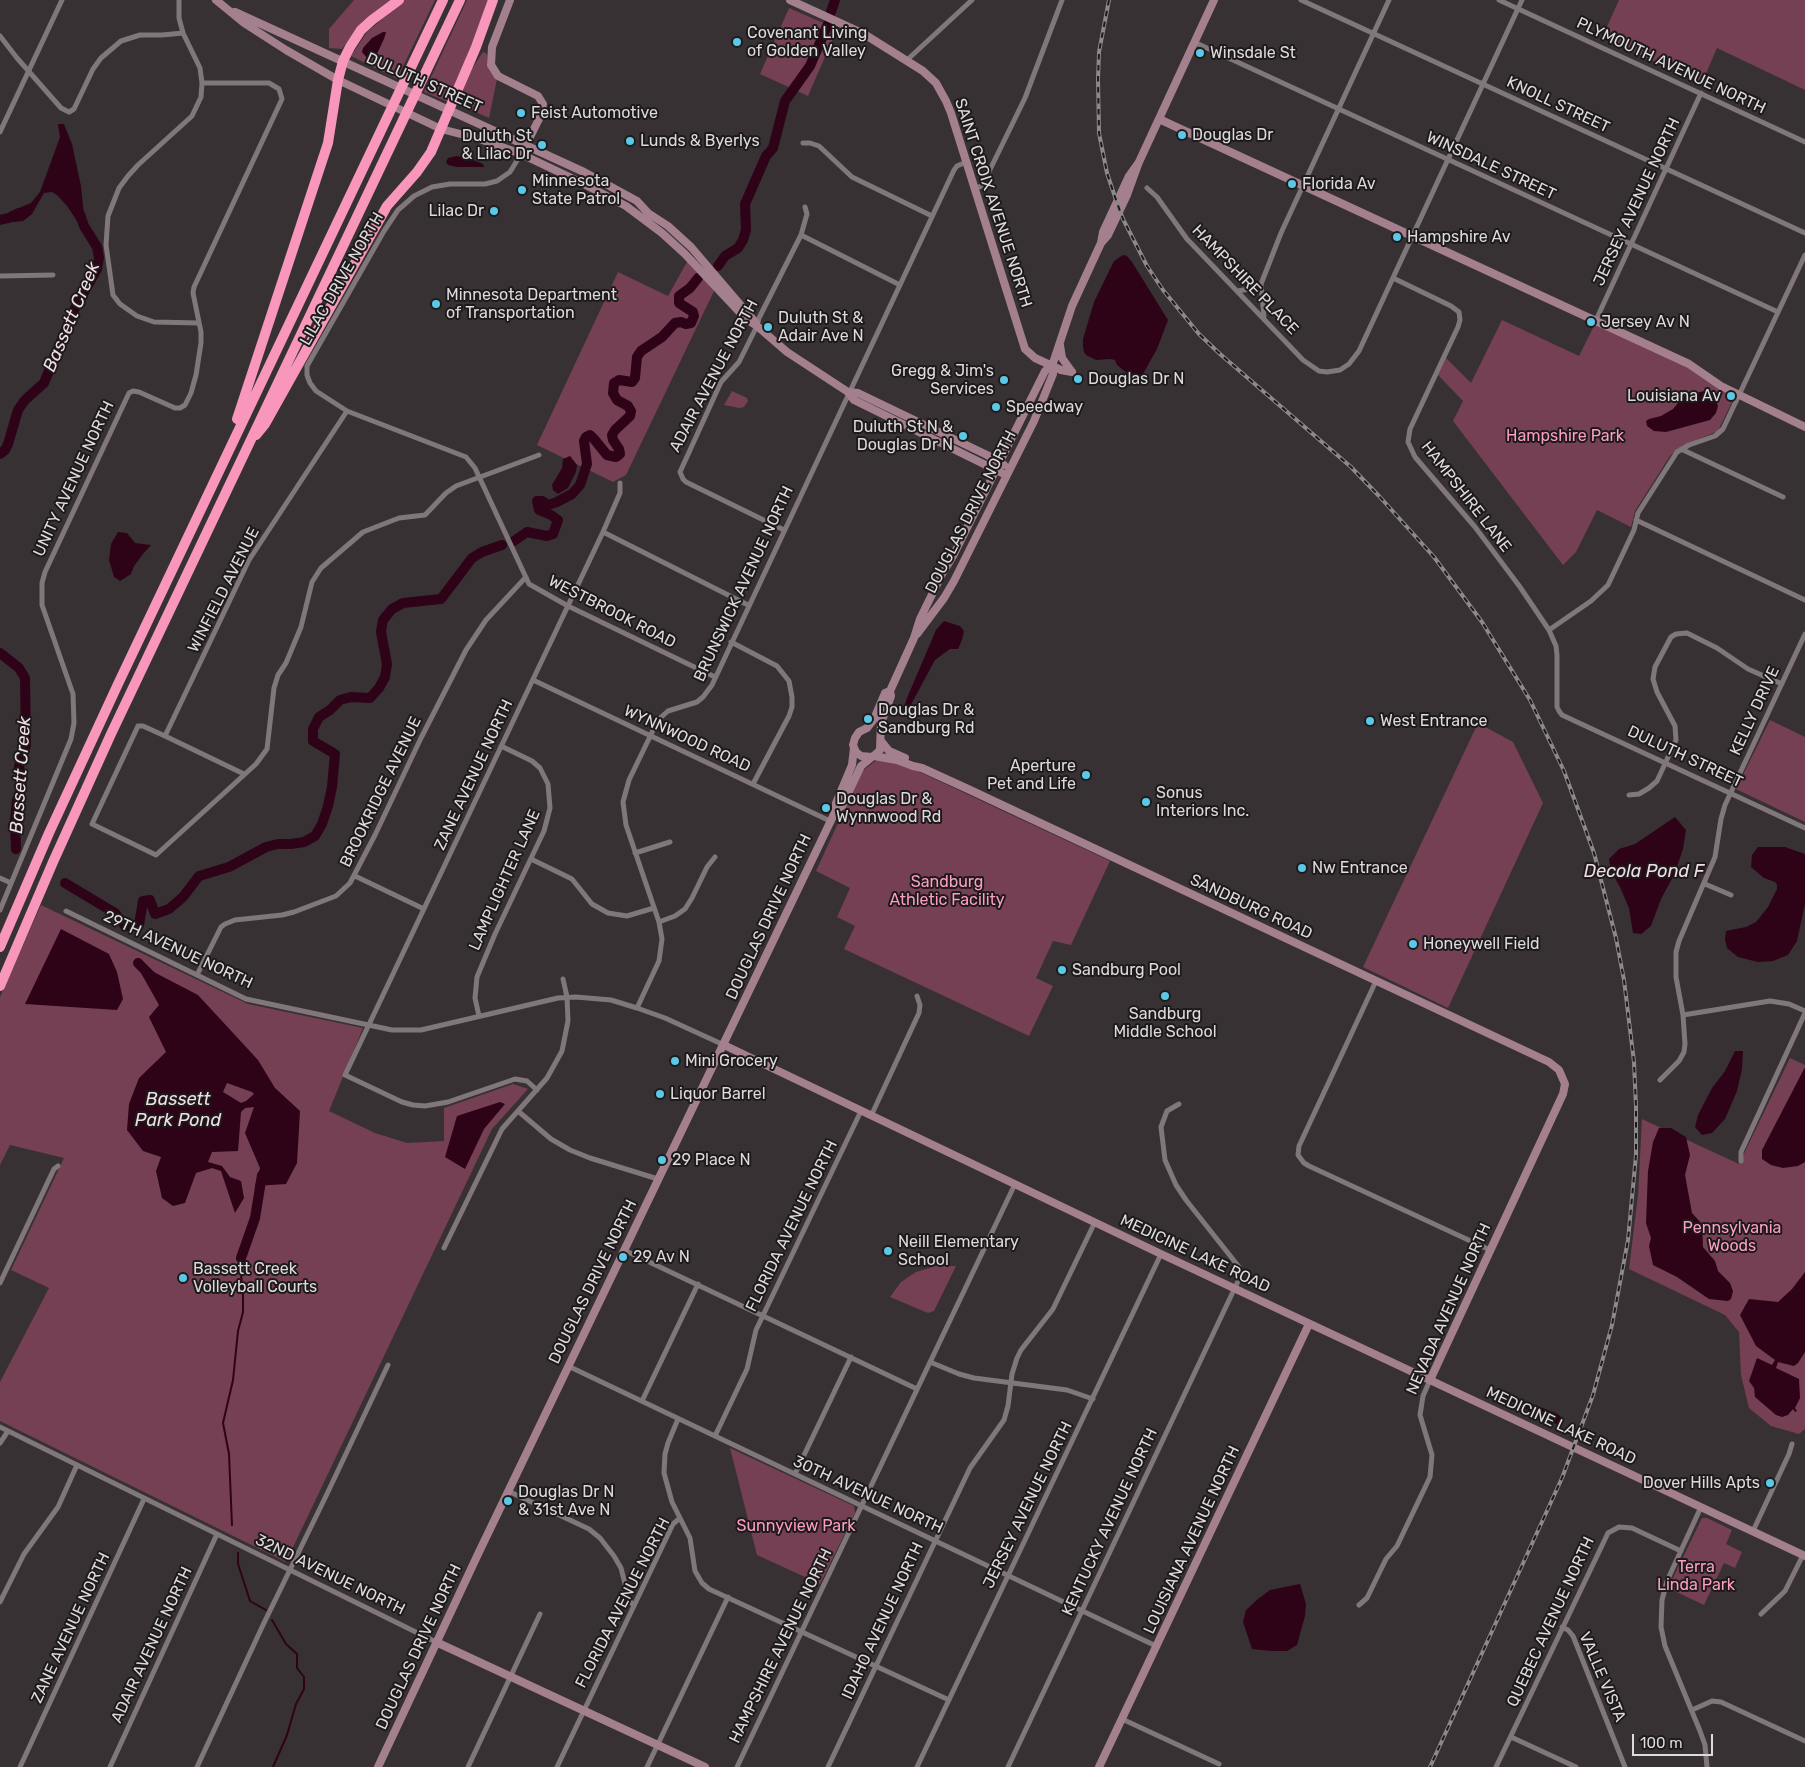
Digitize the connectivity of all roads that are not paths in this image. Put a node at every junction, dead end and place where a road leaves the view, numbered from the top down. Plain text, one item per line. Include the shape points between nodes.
1 (62, 0) edge
2 (180, 0) edge
3 (216, 0) edge
4 (399, 0) edge
5 (443, 0) edge
6 (460, 0) edge
7 (493, 0) edge
8 (500, 0) edge
9 (510, 0) edge
10 (790, 0) edge
11 (972, 0) edge
12 (1062, 0) edge
13 (1214, 0) edge
14 (1301, 0) edge
15 (1389, 0) edge
16 (1499, 0) edge
17 (1522, 0) edge
18 (1518, 8) junction
19 (228, 10) junction
20 (183, 33) junction
21 (1373, 33) junction
22 (0, 36) edge
23 (1194, 42) junction
24 (907, 60) junction
25 (343, 61) junction
26 (29, 72) junction
27 (464, 76) junction
28 (338, 80) junction
29 (202, 83) junction
30 (1482, 84) junction
31 (1701, 93) junction
32 (1338, 109) junction
33 (450, 110) junction
34 (1159, 118) junction
35 (441, 129) junction
36 (0, 132) edge
37 (1805, 142) edge
38 (803, 143) dead end
39 (526, 145) junction
40 (521, 154) junction
41 (1448, 160) junction
42 (966, 162) junction
43 (1666, 169) junction
44 (1303, 185) junction
45 (975, 188) junction
46 (1147, 188) dead end
47 (805, 207) dead end
48 (932, 216) junction
49 (1805, 233) edge
50 (800, 235) junction
51 (1412, 236) junction
52 (1631, 244) junction
53 (1805, 255) edge
54 (53, 275) dead end
55 (0, 276) edge
56 (1393, 278) junction
57 (1261, 284) junction
58 (900, 285) junction
59 (1238, 291) junction
60 (1778, 312) junction
61 (1264, 318) junction
62 (1596, 320) junction
63 (199, 323) junction
64 (758, 326) junction
65 (1060, 343) junction
66 (307, 366) joint
67 (1052, 366) junction
68 (848, 392) junction
69 (1740, 395) junction
70 (347, 410) junction
71 (1805, 427) edge
72 (247, 445) junction
73 (1681, 449) junction
74 (539, 455) dead end
75 (224, 460) junction
76 (998, 466) junction
77 (1008, 472) junction
78 (479, 477) junction
79 (620, 483) dead end
80 (1783, 497) dead end
81 (1636, 520) junction
82 (784, 530) junction
83 (603, 532) junction
84 (526, 577) junction
85 (1805, 600) edge
86 (748, 605) junction
87 (568, 606) junction
88 (1549, 630) junction
89 (1805, 634) edge
90 (914, 638) junction
91 (731, 642) junction
92 (715, 677) junction
93 (533, 680) junction
94 (1782, 684) junction
95 (890, 691) junction
96 (1557, 707) joint
97 (863, 731) junction
98 (650, 735) junction
99 (165, 736) junction
100 (880, 740) junction
101 (501, 746) junction
102 (854, 748) junction
103 (873, 756) junction
104 (1666, 763) junction
105 (922, 768) junction
106 (244, 774) junction
107 (753, 784) junction
108 (1730, 794) junction
109 (1629, 795) dead end
110 (836, 810) junction
111 (830, 821) junction
112 (1805, 828) edge
113 (670, 842) dead end
114 (635, 853) junction
115 (715, 856) dead end
116 (530, 859) junction
117 (355, 876) junction
118 (0, 878) edge
119 (11, 883) junction
120 (1705, 884) junction
121 (1731, 895) dead end
122 (654, 908) junction
123 (424, 909) junction
124 (0, 910) edge
125 (66, 910) dead end
126 (659, 922) junction
127 (0, 947) edge
128 (197, 975) junction
129 (563, 979) dead end
130 (1376, 981) junction
131 (0, 986) edge
132 (918, 996) dead end
133 (567, 997) junction
134 (637, 1008) junction
135 (1805, 1012) edge
136 (1683, 1015) junction
137 (479, 1016) junction
138 (369, 1025) junction
139 (724, 1045) junction
140 (1564, 1078) joint
141 (1660, 1080) dead end
142 (537, 1090) junction
143 (1179, 1104) dead end
144 (518, 1111) junction
145 (861, 1111) junction
146 (871, 1116) junction
147 (1741, 1161) dead end
148 (58, 1166) dead end
149 (658, 1179) junction
150 (1015, 1184) junction
151 (1095, 1222) junction
152 (444, 1248) dead end
153 (624, 1250) junction
154 (1490, 1250) junction
155 (1161, 1254) junction
156 (0, 1283) edge
157 (698, 1284) junction
158 (1234, 1289) junction
159 (763, 1316) junction
160 (1309, 1324) junction
161 (851, 1357) junction
162 (930, 1362) junction
163 (388, 1366) dead end
164 (568, 1366) junction
165 (1430, 1380) junction
166 (1011, 1383) junction
167 (917, 1389) junction
168 (1093, 1399) junction
169 (642, 1401) junction
170 (678, 1419) junction
171 (0, 1427) edge
172 (8, 1431) junction
173 (715, 1436) junction
174 (0, 1443) edge
175 (1792, 1444) dead end
176 (77, 1465) junction
177 (795, 1474) junction
178 (508, 1491) junction
179 (144, 1499) junction
180 (862, 1506) junction
181 (1701, 1507) junction
182 (680, 1518) junction
183 (1753, 1531) junction
184 (217, 1534) junction
185 (935, 1541) junction
186 (1681, 1551) junction
187 (1804, 1555) edge
188 (290, 1570) junction
189 (1008, 1576) junction
190 (728, 1598) junction
191 (0, 1602) edge
192 (1359, 1605) dead end
193 (634, 1606) junction
194 (1082, 1611) junction
195 (540, 1614) dead end
196 (1761, 1614) dead end
197 (1562, 1628) junction
198 (802, 1632) junction
199 (436, 1642) junction
200 (1156, 1646) junction
201 (876, 1666) junction
202 (510, 1676) junction
203 (949, 1700) junction
204 (1692, 1710) junction
205 (583, 1711) junction
206 (1122, 1719) junction
207 (1511, 1737) junction
208 (1805, 1741) edge
209 (657, 1745) junction
210 (1219, 1764) dead end
211 (20, 1767) edge
212 (110, 1767) edge
213 (197, 1767) edge
214 (378, 1767) edge
215 (468, 1767) edge
216 (558, 1767) edge
217 (647, 1767) edge
218 (705, 1767) edge
219 (737, 1767) edge
220 (828, 1767) edge
221 (917, 1767) edge
222 (1008, 1767) edge
223 (1100, 1767) edge
224 (1496, 1767) edge
225 (1576, 1767) edge
226 (1626, 1767) edge
227 (1707, 1767) edge

1 - 26 street
2 - 20 street via 179,18
3 - 19 street, DULUTH STREET
4 - 25 highway via 362,30
5 - 75 highway
6 - 72 highway
7 - 27 highway
8 - 27 highway via 482,50
9 - 39 street, LILAC DRIVE NORTH via 492,47 491,65 498,76 538,96 542,104 540,117
10 - 24 street, SAINT CROIX AVENUE NORTH via 864,34
11 - 24 street
12 - 45 street via 1026,98 982,186
13 - 23 street, DOUGLAS DRIVE NORTH
14 - 21 street, KNOLL STREET
15 - 21 street
16 - 18 street, PLYMOUTH AVENUE NORTH
17 - 18 street
18 - 30 street
18 - 31 street, PLYMOUTH AVENUE NORTH
19 - 25 street, DULUTH STREET
19 - 28 street, DULUTH STREET
20 - 26 street via 140,34 121,40 93,69 74,109 65,111 61,108
20 - 29 street via 200,68
21 - 30 street, KNOLL STREET
21 - 32 street
22 - 26 street
23 - 32 street, WINSDALE STREET
23 - 34 street, DOUGLAS DRIVE NORTH
24 - 42 street, SAINT CROIX AVENUE NORTH via 936,83 946,101
25 - 28 highway
25 - 33 street, DULUTH STREET
26 - 36 street
27 - 33 highway
28 - 35 street, DULUTH STREET
28 - 75 highway via 328,143
29 - 63 street, UNITY AVENUE NORTH via 269,83 281,93 281,104 194,287
29 - 63 street via 192,116 128,176 112,202 106,245 113,295 120,304 137,316 154,322
30 - 41 street
30 - 43 street, KNOLL STREET
31 - 37 street, PLYMOUTH AVENUE NORTH
31 - 43 street, JERSEY AVENUE NORTH
32 - 41 street, WINSDALE STREET
32 - 44 street
33 - 35 highway
33 - 39 street, DULUTH STREET
34 - 44 street
34 - 65 street, DOUGLAS DRIVE NORTH via 1103,232
35 - 40 street, DULUTH STREET
35 - 72 highway via 424,162 387,206 264,424
38 - 48 street via 819,146 852,177
39 - 40 street, LILAC DRIVE NORTH
39 - 64 street, DULUTH STREET via 604,181 637,201 691,247
40 - 64 street, DULUTH STREET via 626,206 668,238 746,319
40 - 66 street, LILAC DRIVE NORTH via 510,172 498,181 437,186 418,194 401,207
41 - 51 street
41 - 52 street, WINSDALE STREET
42 - 45 street, SAINT CROIX AVENUE NORTH
42 - 48 street, BRUNSWICK AVENUE NORTH via 954,170
43 - 49 street, KNOLL STREET
43 - 52 street, JERSEY AVENUE NORTH
44 - 51 street
44 - 57 street
45 - 67 street, SAINT CROIX AVENUE NORTH via 1025,349
46 - 59 street, HAMPSHIRE PLACE via 1186,239
47 - 50 street, ADAIR AVENUE NORTH via 807,214
48 - 58 street, BRUNSWICK AVENUE NORTH
50 - 58 street
50 - 64 street, ADAIR AVENUE NORTH
51 - 56 street
51 - 62 street
52 - 60 street, WINSDALE STREET
52 - 62 street, JERSEY AVENUE NORTH
53 - 60 street
54 - 55 street
56 - 61 street, HAMPSHIRE PLACE via 1354,358 1335,372 1312,367
56 - 88 street, HAMPSHIRE LANE via 1451,306 1459,312 1460,320 1410,429 1410,448 1476,527
57 - 59 street
57 - 61 street
58 - 68 street, BRUNSWICK AVENUE NORTH
59 - 61 street, HAMPSHIRE PLACE
60 - 69 street
62 - 69 street via 1689,364
63 - 119 street, UNITY AVENUE NORTH via 201,343 196,374 184,404 175,408 139,392 129,393 45,572 42,605 73,694 74,723 71,739
64 - 68 street, DULUTH STREET via 787,352
64 - 82 street, ADAIR AVENUE NORTH via 739,362 722,382 681,468 681,475 686,482
65 - 67 street, DOUGLAS DRIVE NORTH
65 - 67 street, SAINT CROIX AVENUE NORTH via 1062,358 1072,372
66 - 70 street, WESTBROOK ROAD via 307,375 316,391
67 - 76 street, DOUGLAS DRIVE NORTH via 1045,371
67 - 77 street, DOUGLAS DRIVE NORTH via 1053,374 1034,421
68 - 76 street, DULUTH STREET via 858,393 987,455
68 - 82 street, BRUNSWICK AVENUE NORTH
69 - 71 street
69 - 73 street via 1720,434
70 - 78 street, WESTBROOK ROAD via 459,453 472,462
70 - 99 street, WINFIELD AVENUE via 249,560
72 - 131 highway via 83,794
73 - 80 street
73 - 81 street via 1650,493
74 - 78 street
75 - 127 highway via 53,824
76 - 77 street, DULUTH STREET
76 - 90 street, DOUGLAS DRIVE NORTH via 920,619
77 - 90 street, DOUGLAS DRIVE NORTH via 950,588
78 - 84 street, WESTBROOK ROAD
78 - 106 street via 446,492 425,515 398,518 363,532 321,568 312,582 301,627 274,688 267,749
79 - 83 street, ZANE AVENUE NORTH via 620,493
81 - 85 street
81 - 88 street via 1608,585
82 - 86 street, BRUNSWICK AVENUE NORTH
83 - 86 street
83 - 87 street, ZANE AVENUE NORTH
84 - 87 street, WESTBROOK ROAD via 529,584
84 - 117 street, BROOKRIDGE AVENUE via 486,620 466,650
86 - 91 street, BRUNSWICK AVENUE NORTH
87 - 92 street, WESTBROOK ROAD
87 - 93 street, ZANE AVENUE NORTH
88 - 96 street, HAMPSHIRE LANE via 1557,655
89 - 94 street, KELLY DRIVE
90 - 95 street, DOUGLAS DRIVE NORTH
91 - 92 street, BRUNSWICK AVENUE NORTH
91 - 107 street via 777,666 791,691 789,716
92 - 98 street, BRUNSWICK AVENUE NORTH via 703,698 668,711 658,720
93 - 98 street, WYNNWOOD ROAD
93 - 101 street, ZANE AVENUE NORTH
94 - 104 street via 1742,666 1712,645 1687,633 1671,637 1655,667 1653,679 1656,692 1675,726 1676,740
94 - 108 street, KELLY DRIVE
95 - 97 street, DOUGLAS DRIVE NORTH via 885,693 872,723
95 - 100 street, DOUGLAS DRIVE NORTH
96 - 104 street, DULUTH STREET via 1562,715
97 - 100 street via 871,730
97 - 102 street, DOUGLAS DRIVE NORTH via 855,738
98 - 107 street, WYNNWOOD ROAD
98 - 114 street, BRUNSWICK AVENUE NORTH via 629,780 623,802 626,826
99 - 106 street
99 - 106 street via 138,726 92,824 156,855
100 - 103 street, DOUGLAS DRIVE NORTH via 880,750
100 - 105 street, SANDBURG ROAD via 889,751
101 - 116 street, LAMPLIGHTER LANE via 536,764 548,784 548,820
101 - 123 street, ZANE AVENUE NORTH
102 - 103 street via 861,756
102 - 110 street, DOUGLAS DRIVE NORTH via 852,765
103 - 105 street, SANDBURG ROAD
103 - 110 street, DOUGLAS DRIVE NORTH via 861,766 842,806
104 - 108 street, DULUTH STREET
104 - 109 street via 1657,781 1649,788
105 - 130 street, SANDBURG ROAD
107 - 111 street, WYNNWOOD ROAD
108 - 112 street, DULUTH STREET
108 - 120 street, KELLY DRIVE
110 - 111 street, DOUGLAS DRIVE NORTH
111 - 139 street, DOUGLAS DRIVE NORTH
113 - 114 street
114 - 122 street, BRUNSWICK AVENUE NORTH
115 - 126 street via 684,910
116 - 122 street via 572,879 592,904 608,913 627,916
116 - 137 street, LAMPLIGHTER LANE via 476,977 474,987
117 - 123 street
117 - 128 street, BROOKRIDGE AVENUE via 336,896 310,906 282,915 225,924
118 - 119 street
119 - 124 street, UNITY AVENUE NORTH
120 - 121 street
120 - 136 street, KELLY DRIVE via 1683,929 1676,952 1676,976
122 - 126 street, BRUNSWICK AVENUE NORTH
123 - 138 street, ZANE AVENUE NORTH
125 - 128 street, 29TH AVENUE NORTH
126 - 134 street, BRUNSWICK AVENUE NORTH via 661,956
128 - 138 street, 29TH AVENUE NORTH via 246,999
129 - 133 street
130 - 140 street, SANDBURG ROAD via 1549,1062 1560,1070
130 - 154 street via 1299,1146 1298,1155 1304,1163
132 - 146 street via 919,1013
133 - 134 street, MEDICINE LAKE ROAD via 602,999
133 - 137 street, MEDICINE LAKE ROAD
133 - 142 street via 568,1021 562,1051
134 - 139 street, MEDICINE LAKE ROAD
135 - 136 street via 1790,1004 1770,1001
135 - 147 street via 1741,1152
136 - 141 street, KELLY DRIVE via 1684,1052
137 - 138 street, MEDICINE LAKE ROAD via 421,1030 392,1030
138 - 142 street, ZANE AVENUE NORTH via 345,1076 402,1102 425,1106 448,1102 515,1079 527,1081
139 - 145 street, MEDICINE LAKE ROAD
139 - 149 street, DOUGLAS DRIVE NORTH
140 - 154 street, NEVADA AVENUE NORTH via 1563,1094
142 - 144 street
143 - 158 street, KENTUCKY AVENUE NORTH via 1167,1111 1161,1127 1165,1160 1186,1200 1239,1267 1240,1277
144 - 149 street via 551,1139 570,1150
144 - 152 street via 494,1143
145 - 146 street, MEDICINE LAKE ROAD
145 - 159 street, FLORIDA AVENUE NORTH
146 - 150 street, MEDICINE LAKE ROAD
148 - 156 street
149 - 153 street, DOUGLAS DRIVE NORTH
150 - 151 street, MEDICINE LAKE ROAD
150 - 162 street, HAMPSHIRE AVENUE NORTH
151 - 155 street, MEDICINE LAKE ROAD
151 - 166 street, IDAHO AVENUE NORTH via 1053,1309 1021,1350 1013,1367
153 - 157 street
153 - 164 street, DOUGLAS DRIVE NORTH
154 - 165 street, NEVADA AVENUE NORTH
155 - 158 street, MEDICINE LAKE ROAD
155 - 168 street, JERSEY AVENUE NORTH
157 - 159 street
157 - 169 street
158 - 160 street, MEDICINE LAKE ROAD
158 - 194 street, KENTUCKY AVENUE NORTH
159 - 161 street
159 - 173 street, FLORIDA AVENUE NORTH via 747,1369
160 - 165 street, MEDICINE LAKE ROAD
160 - 200 street, LOUISIANA AVENUE NORTH
161 - 167 street
161 - 177 street
162 - 166 street via 958,1374
162 - 167 street, HAMPSHIRE AVENUE NORTH
163 - 188 street
164 - 169 street, 30TH AVENUE NORTH
164 - 178 street, DOUGLAS DRIVE NORTH
165 - 181 street, MEDICINE LAKE ROAD
165 - 192 street, NEVADA AVENUE NORTH via 1420,1415 1432,1455 1430,1477 1397,1546 1386,1559 1367,1598
166 - 168 street via 1067,1390
166 - 185 street, IDAHO AVENUE NORTH via 1004,1420 975,1458
167 - 180 street, HAMPSHIRE AVENUE NORTH
168 - 189 street, JERSEY AVENUE NORTH
169 - 170 street, 30TH AVENUE NORTH
170 - 173 street, 30TH AVENUE NORTH
170 - 182 street, FLORIDA AVENUE NORTH via 668,1442 664,1473
171 - 172 street, 32ND AVENUE NORTH
172 - 174 street
172 - 176 street, 32ND AVENUE NORTH
173 - 177 street, 30TH AVENUE NORTH
175 - 183 street
176 - 179 street, 32ND AVENUE NORTH
176 - 191 street via 58,1507 24,1554
177 - 180 street, 30TH AVENUE NORTH
178 - 193 street via 589,1528 600,1538 614,1556
178 - 199 street, DOUGLAS DRIVE NORTH
179 - 184 street, 32ND AVENUE NORTH
179 - 211 street, ZANE AVENUE NORTH
180 - 185 street, 30TH AVENUE NORTH
180 - 198 street, HAMPSHIRE AVENUE NORTH
181 - 183 street, MEDICINE LAKE ROAD
181 - 186 street
182 - 190 street via 690,1538 698,1578
182 - 193 street, FLORIDA AVENUE NORTH via 673,1524
183 - 187 street, MEDICINE LAKE ROAD
184 - 188 street, 32ND AVENUE NORTH
184 - 212 street, ADAIR AVENUE NORTH
185 - 189 street, 30TH AVENUE NORTH
185 - 201 street, IDAHO AVENUE NORTH
186 - 197 street, QUEBEC AVENUE NORTH via 1626,1526 1613,1529 1604,1540
186 - 204 street via 1667,1581 1662,1600 1661,1627 1665,1646
187 - 196 street via 1785,1591
188 - 199 street, 32ND AVENUE NORTH
188 - 213 street
189 - 194 street, 30TH AVENUE NORTH
189 - 203 street, JERSEY AVENUE NORTH
190 - 198 street
190 - 209 street
193 - 205 street, FLORIDA AVENUE NORTH
194 - 200 street, 30TH AVENUE NORTH
194 - 222 street, KENTUCKY AVENUE NORTH
195 - 202 street
197 - 207 street, QUEBEC AVENUE NORTH
197 - 226 street, VALLE VISTA via 1573,1636
198 - 201 street
198 - 219 street, HAMPSHIRE AVENUE NORTH
199 - 202 street, 32ND AVENUE NORTH
199 - 214 street, DOUGLAS DRIVE NORTH
200 - 206 street, LOUISIANA AVENUE NORTH
201 - 203 street
201 - 220 street, IDAHO AVENUE NORTH
202 - 205 street, 32ND AVENUE NORTH
202 - 215 street
203 - 221 street, JERSEY AVENUE NORTH
204 - 208 street via 1721,1702
204 - 227 street via 1705,1745
205 - 209 street, 32ND AVENUE NORTH
205 - 216 street, FLORIDA AVENUE NORTH
206 - 210 street
206 - 223 street, LOUISIANA AVENUE NORTH
207 - 224 street, QUEBEC AVENUE NORTH
207 - 225 street
209 - 217 street
209 - 218 street, 32ND AVENUE NORTH

